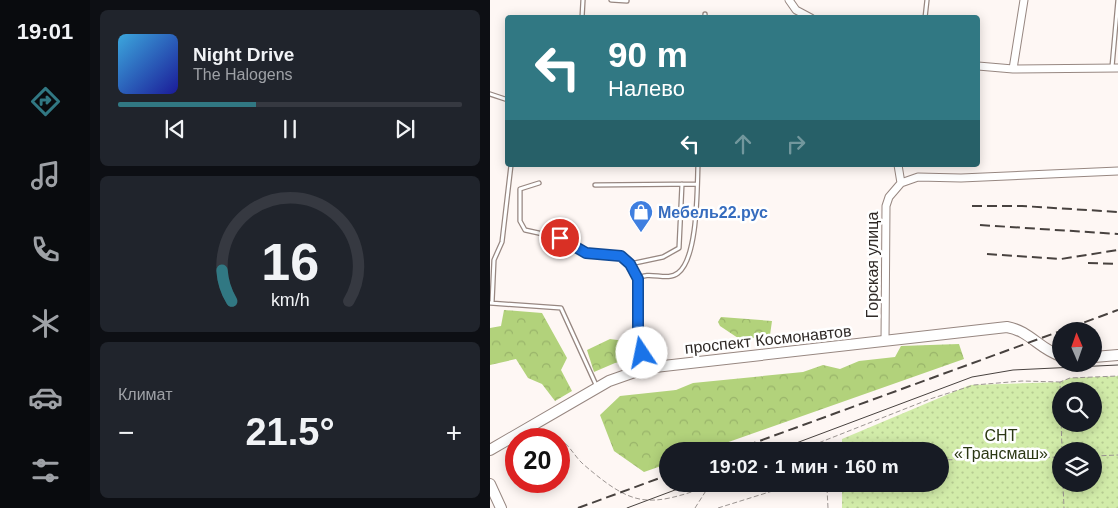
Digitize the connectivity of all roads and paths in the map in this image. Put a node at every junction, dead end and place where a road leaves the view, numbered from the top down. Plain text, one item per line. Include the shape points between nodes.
1 (583, 0) edge
2 (611, 0) edge
3 (789, 0) edge
4 (927, 0) edge
5 (1024, 0) edge
6 (1118, 0) edge
7 (627, 1) dead end
8 (582, 15) edge
9 (805, 15) edge
10 (925, 15) edge
11 (980, 66) edge
12 (1115, 68) edge
13 (1013, 69) junction
14 (490, 94) edge
15 (505, 99) edge
16 (511, 167) edge
17 (698, 167) edge
18 (898, 167) edge
19 (1118, 171) edge
20 (539, 183) dead end
21 (901, 183) junction
22 (682, 184) junction
23 (697, 184) junction
24 (595, 185) dead end
25 (630, 264) junction
26 (638, 279) junction
27 (491, 303) edge
28 (885, 342) junction
29 (1052, 352) edge
30 (1118, 355) edge
31 (1102, 356) edge
32 (646, 368) junction
33 (1118, 376) edge
34 (1060, 382) joint
35 (597, 387) junction
36 (821, 442) edge
37 (490, 450) edge
38 (570, 450) edge
39 (1118, 455) edge
40 (1102, 456) edge
41 (1052, 457) edge
42 (949, 460) edge
43 (490, 484) edge
44 (695, 492) edge
45 (705, 492) edge
46 (769, 492) edge
47 (827, 492) edge
48 (1063, 492) edge
49 (499, 507) edge
50 (695, 508) edge
51 (718, 508) edge
52 (828, 508) edge
53 (1064, 508) edge

1 - 8 lane
2 - 7 lane
3 - 9 street via 796,10
4 - 10 lane
5 - 13 street
6 - 12 lane
11 - 13 street
12 - 13 street
14 - 15 lane
16 - 27 lane via 502,242 494,260
17 - 23 lane
18 - 21 street
19 - 21 street via 918,177
20 - 25 lane via 520,189 520,221 525,230 560,238 586,253 621,256
21 - 28 street, Горская улица via 886,206
22 - 23 lane
22 - 24 lane
22 - 25 lane via 680,248 663,257
23 - 26 lane via 694,241 679,272 672,276 642,276
25 - 26 lane
26 - 32 lane via 638,338
27 - 35 lane via 561,308
28 - 29 main road, проспект Космонавтов via 1007,327 1027,334
28 - 32 main road, проспект Космонавтов
30 - 31 main road
32 - 35 main road, проспект Космонавтов
33 - 34 path via 1070,378
34 - 36 path via 974,385
35 - 37 main road, проспект Космонавтов
38 - 44 path via 581,463 619,493 641,503 684,497
39 - 40 path
41 - 42 path
43 - 49 main road
45 - 50 path
46 - 51 path
47 - 52 path
48 - 53 path

